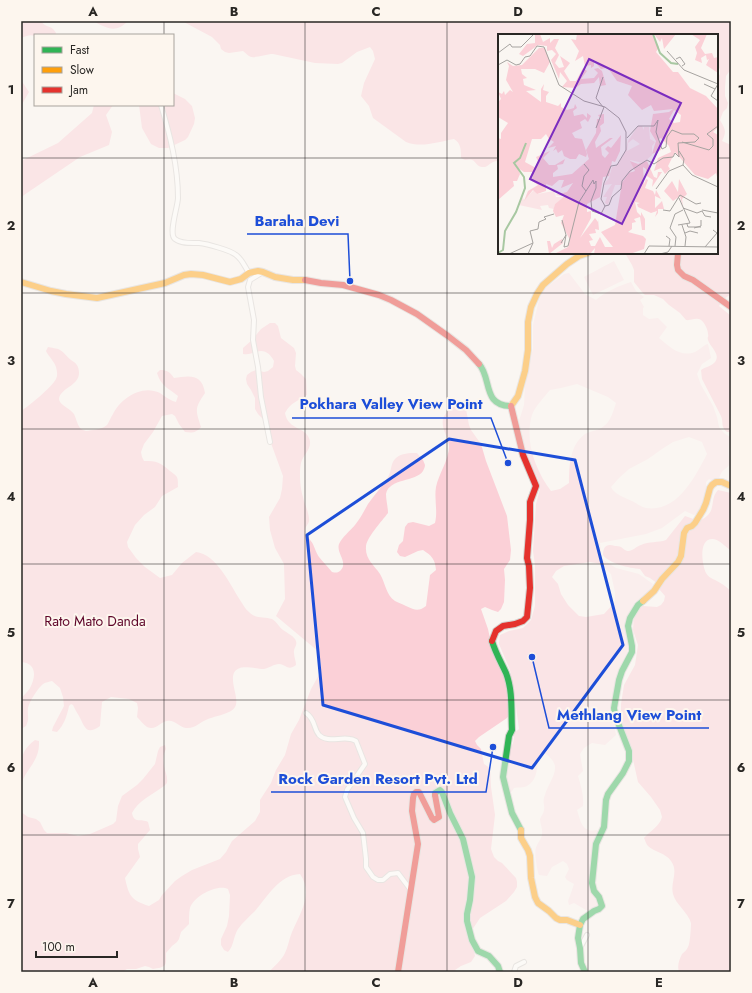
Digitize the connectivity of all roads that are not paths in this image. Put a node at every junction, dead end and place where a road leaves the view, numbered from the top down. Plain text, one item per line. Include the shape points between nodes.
1 (161, 106) edge
2 (585, 254) edge
3 (678, 254) edge
4 (262, 272) junction
5 (249, 273) junction
6 (21, 282) edge
7 (731, 307) edge
8 (511, 406) junction
9 (270, 442) dead end
10 (731, 486) edge
11 (306, 713) dead end
12 (410, 889) junction
13 (580, 925) junction
14 (587, 935) dead end
15 (580, 948) junction
16 (524, 962) dead end
17 (398, 972) edge
18 (500, 972) edge
19 (514, 972) edge
20 (585, 972) edge

1 - 5 street via 170,136 177,182 178,201 173,236 182,242 207,244 229,251 237,256
2 - 8 street via 574,259 543,284 534,299 529,310 525,371 518,395
3 - 7 street via 678,270 684,276
4 - 5 street
4 - 8 street via 293,280 343,284 378,295 412,311 466,350 483,368 489,393 497,402
4 - 9 street via 250,280 248,287 254,320 253,340 261,397
5 - 6 street via 230,282 204,275 184,275 165,283 97,298 66,294
8 - 13 street via 523,455 536,486 530,502 527,558 530,588 527,617 520,622 503,626 496,631 492,640 506,674 511,696 512,730 503,778 512,813 530,856 531,878 538,903 556,918
10 - 13 street via 722,482 712,485 703,510 695,523 684,533 678,562 654,591 638,605 630,618 628,626 632,652 619,680 614,708 629,751 629,761 609,791 604,827 596,844 592,883 602,906 583,919
11 - 12 street via 311,717 320,735 356,741 364,764 345,797 363,833 366,867 378,880 398,873
12 - 17 street
12 - 18 street via 418,844 412,811 414,794 419,792 434,820 439,817 435,793 440,790 462,839 472,877 467,914 472,940 478,951 489,956
13 - 15 street
14 - 15 street
15 - 20 street via 580,963
16 - 19 street via 516,966

